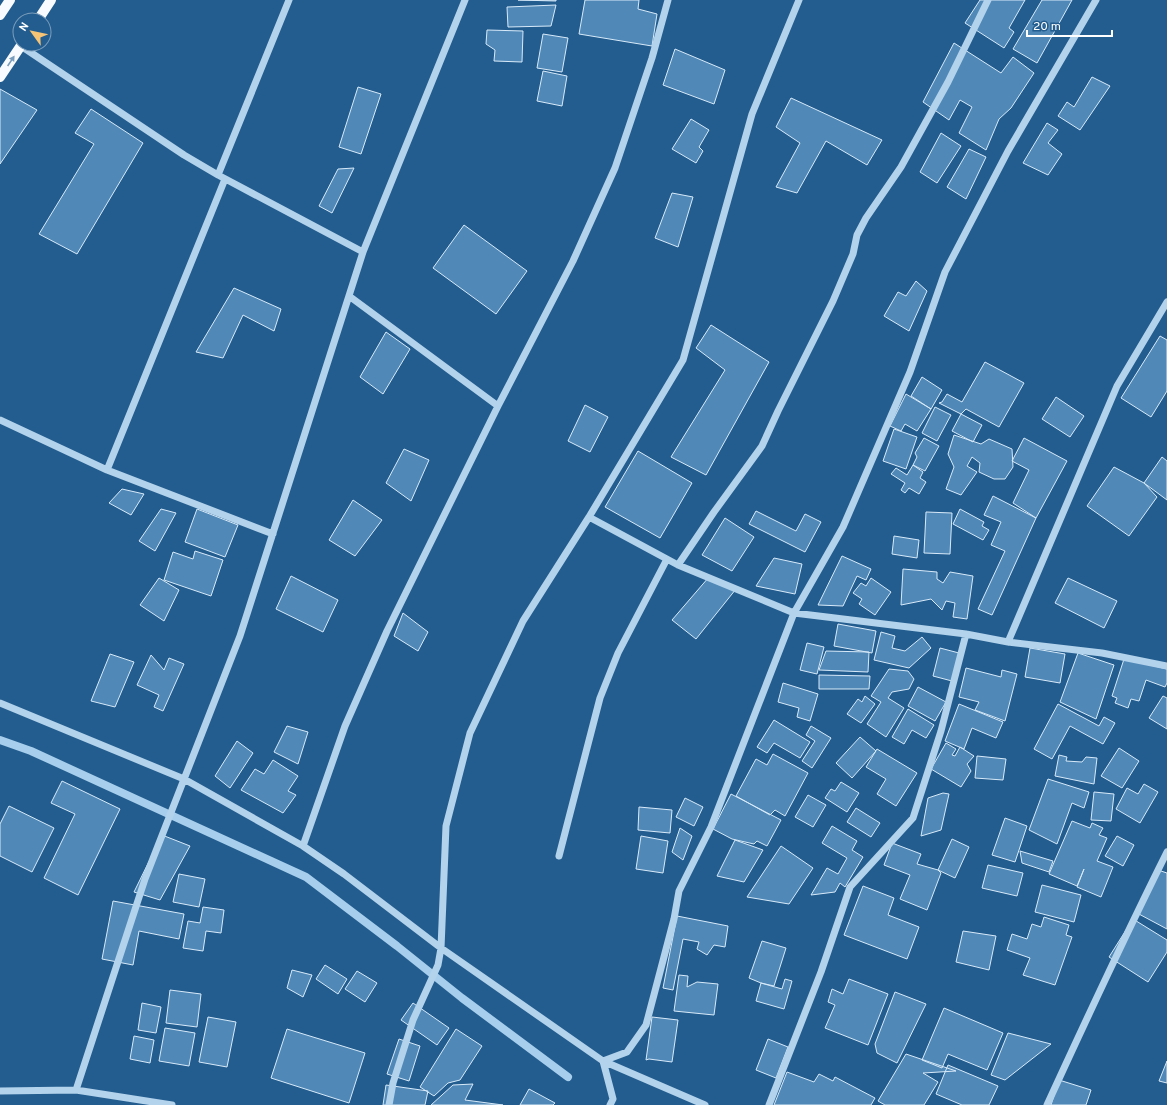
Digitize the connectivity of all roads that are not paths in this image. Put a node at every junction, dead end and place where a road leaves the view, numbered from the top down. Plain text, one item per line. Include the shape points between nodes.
1 (10, 0) edge
2 (51, 0) edge
3 (289, 0) edge
4 (466, 0) edge
5 (668, 0) edge
6 (799, 0) edge
7 (988, 0) edge
8 (1096, 0) edge
9 (43, 12) edge
10 (0, 15) edge
11 (16, 52) edge
12 (31, 52) edge
13 (0, 77) edge
14 (218, 175) junction
15 (225, 179) junction
16 (363, 252) junction
17 (349, 296) junction
18 (1167, 302) edge
19 (498, 406) junction
20 (0, 420) edge
21 (107, 470) junction
22 (589, 517) junction
23 (273, 534) junction
24 (667, 559) junction
25 (678, 565) junction
26 (794, 614) junction
27 (966, 634) junction
28 (1008, 642) junction
29 (1167, 666) edge
30 (0, 704) edge
31 (184, 779) junction
32 (303, 846) junction
33 (1167, 852) edge
34 (559, 856) dead end
35 (441, 948) junction
36 (603, 1061) junction
37 (76, 1090) junction
38 (0, 1091) edge
39 (612, 1102) edge
40 (172, 1105) edge
41 (389, 1105) edge
42 (705, 1105) edge
43 (769, 1105) edge
44 (1048, 1105) edge

1 - 10 main road
2 - 9 main road
3 - 14 street
4 - 16 street
5 - 19 street via 652,58 615,168 573,261
6 - 22 street via 752,114 683,360
7 - 25 street via 948,82 901,167 857,235 853,254 833,301 762,446
8 - 26 street via 1008,152 945,272 910,372 843,527
13 -> 11 main road
12 - 14 street
14 - 15 street
15 - 16 street
15 - 21 street
16 - 17 street
17 - 19 street
17 - 23 street
18 - 28 street via 1117,386
19 - 32 street via 387,631 348,718
20 - 21 street
21 - 23 street
22 - 24 street
22 - 35 street via 524,621 470,733 446,826
23 - 31 street via 240,636
24 - 25 street
24 - 34 street via 618,653 600,698
25 - 26 street
26 - 27 street
26 - 36 street via 711,827 679,891 646,1025 626,1052
27 - 28 street
27 - 43 street via 941,731 913,818 850,888 821,972
28 - 29 street via 1102,653
30 - 31 street
31 - 32 street
31 - 37 street via 145,879
32 - 35 street
33 - 44 street via 1081,1029
35 - 36 street
35 - 41 street via 438,965 413,1020 393,1083
36 - 39 street
36 - 42 street
37 - 38 street
37 - 40 street

